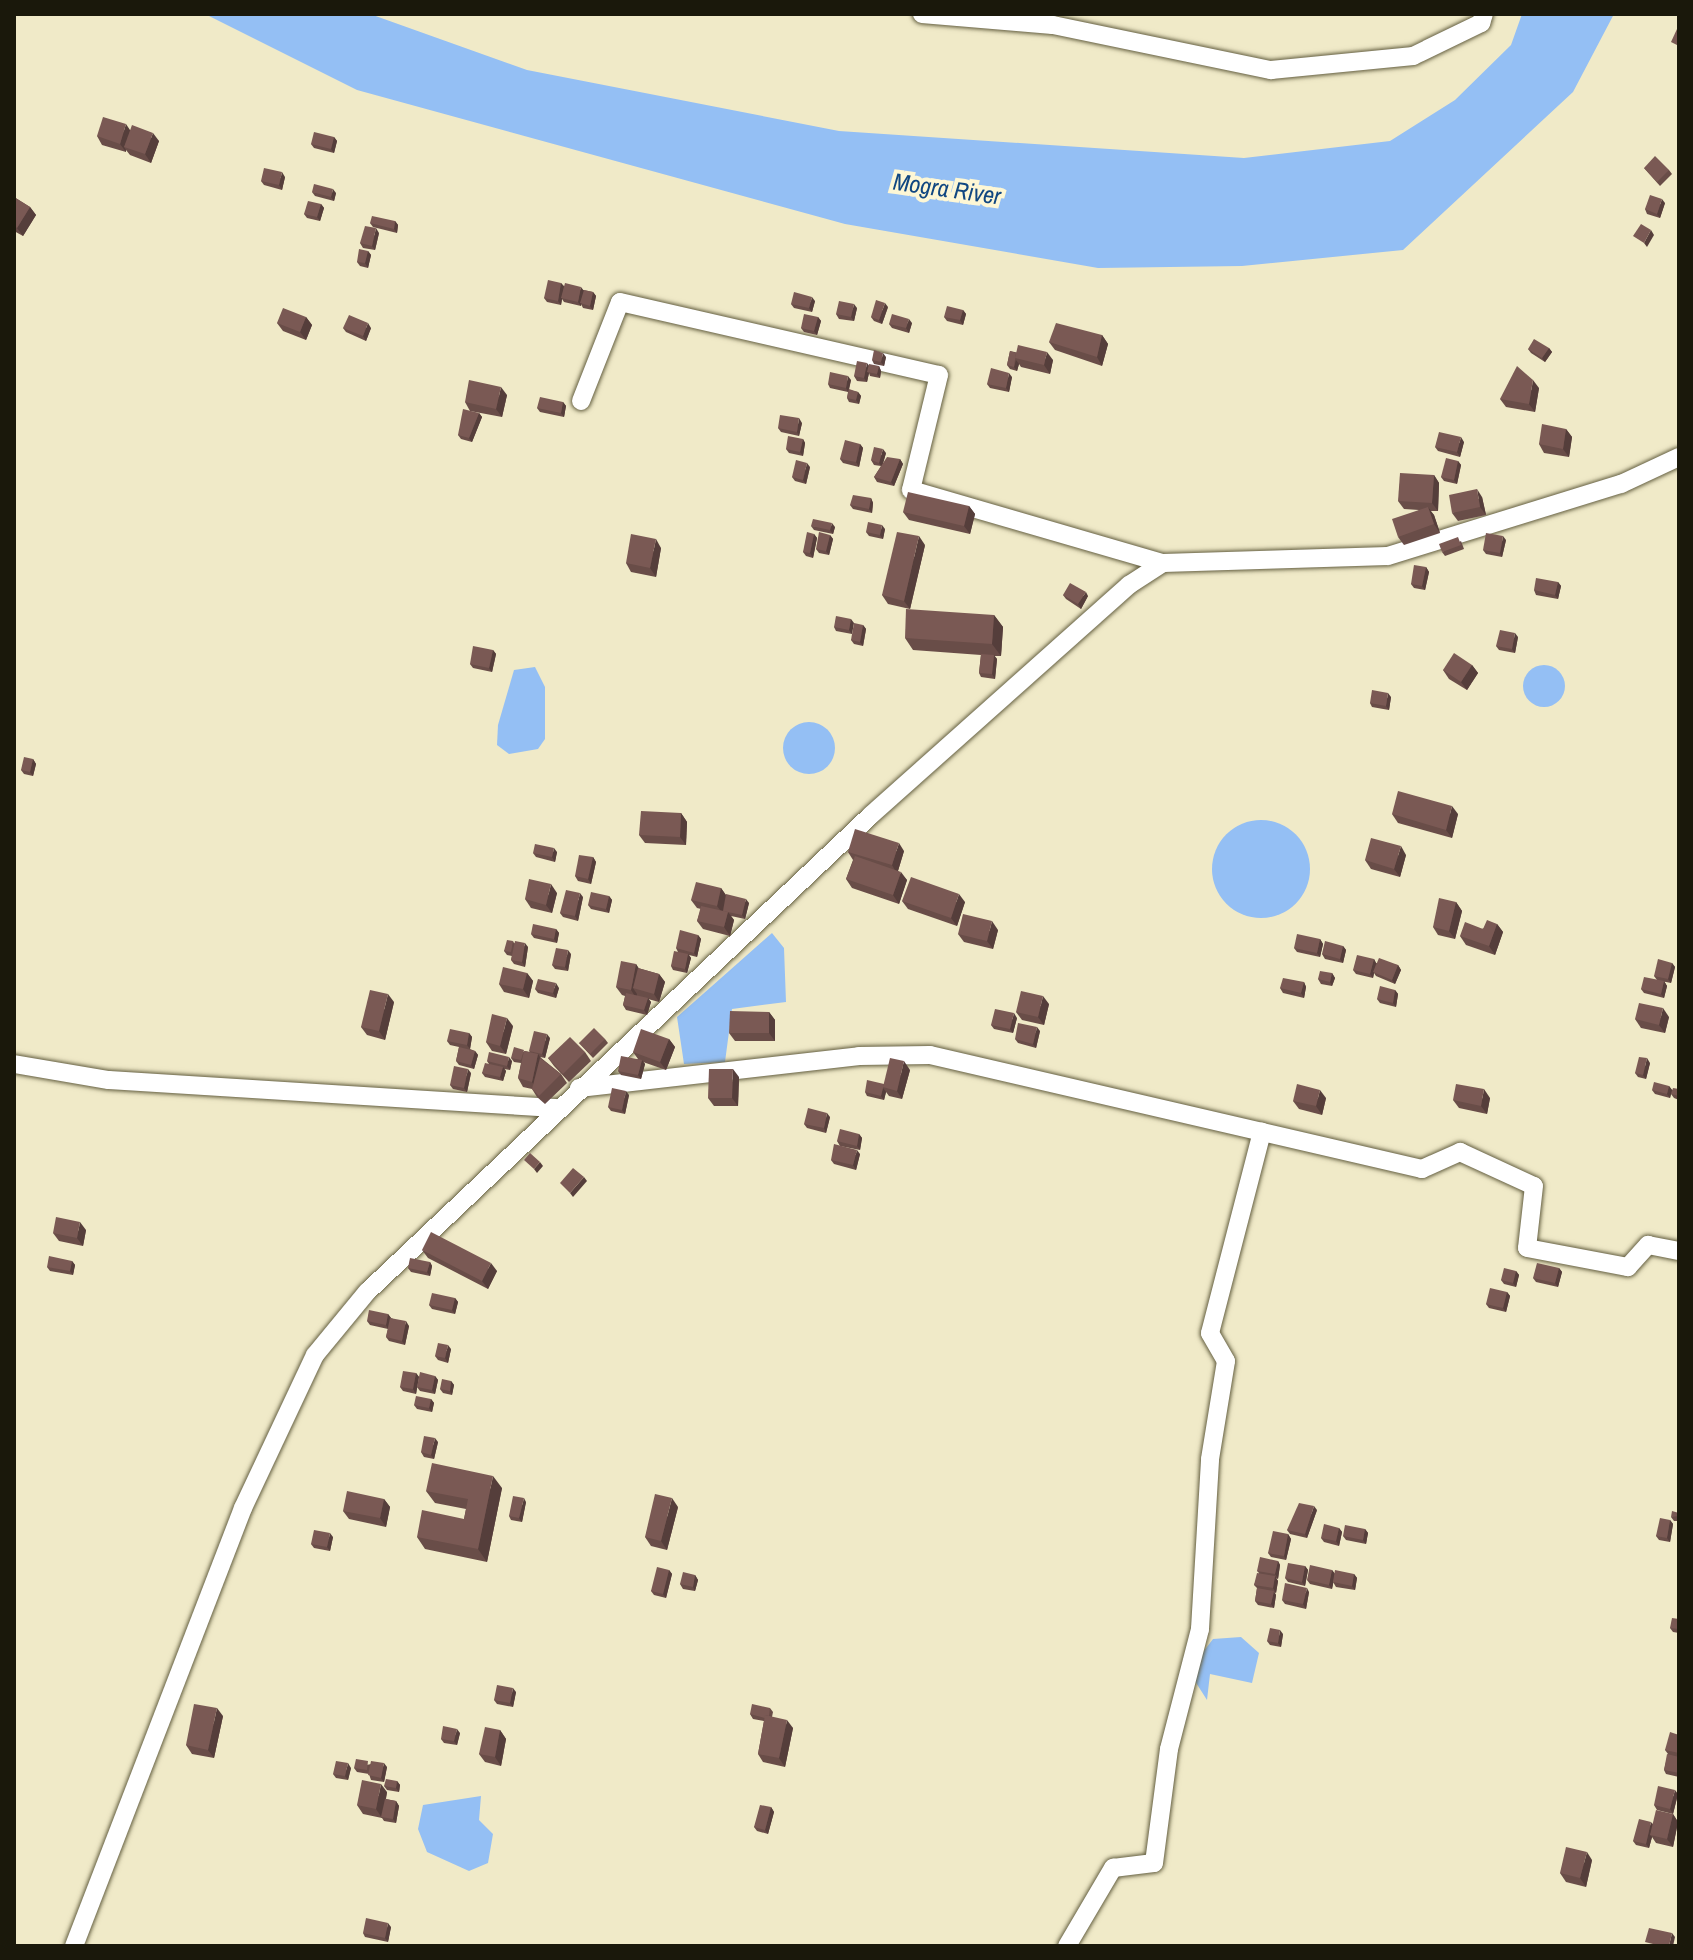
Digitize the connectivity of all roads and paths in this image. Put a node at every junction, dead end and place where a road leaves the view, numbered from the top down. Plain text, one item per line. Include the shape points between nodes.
1 (922, 14) edge
2 (1484, 14) edge
3 (581, 401) dead end
4 (1679, 457) edge
5 (1163, 563) junction
6 (14, 1064) edge
7 (579, 1088) junction
8 (559, 1108) junction
9 (1262, 1132) junction
10 (1679, 1251) edge
11 (74, 1946) edge
12 (1067, 1946) edge

1 - 2 street via 1053,25 1271,70 1413,56 1481,23
3 - 5 street via 620,302 939,375 911,490
4 - 5 street via 1621,484 1388,556
5 - 7 street via 1129,585 928,764
6 - 8 street via 109,1080
7 - 8 street
7 - 9 street via 859,1056 930,1055
8 - 11 street via 367,1292 315,1355 243,1508
9 - 10 street via 1422,1169 1460,1152 1534,1186 1527,1248 1628,1267 1648,1245
9 - 12 street via 1210,1333 1226,1361 1210,1459 1200,1629 1169,1749 1154,1863 1113,1868

